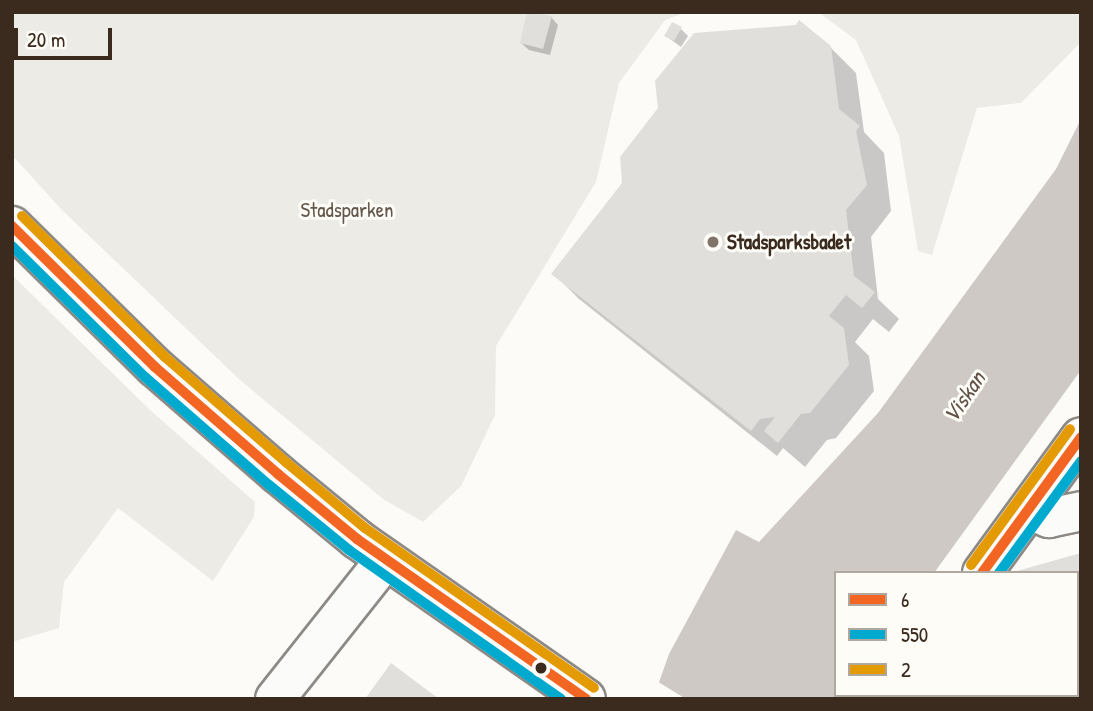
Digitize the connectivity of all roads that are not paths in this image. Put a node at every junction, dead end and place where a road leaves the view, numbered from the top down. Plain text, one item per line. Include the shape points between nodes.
1 (12, 226) edge
2 (1081, 437) edge
3 (1030, 510) junction
4 (1081, 511) edge
5 (385, 560) junction
6 (984, 571) edge
7 (275, 699) edge
8 (586, 699) edge

1 - 5 street via 155,367
2 - 3 street
3 - 4 street via 1049,518
3 - 6 street
5 - 7 street
5 - 8 street

